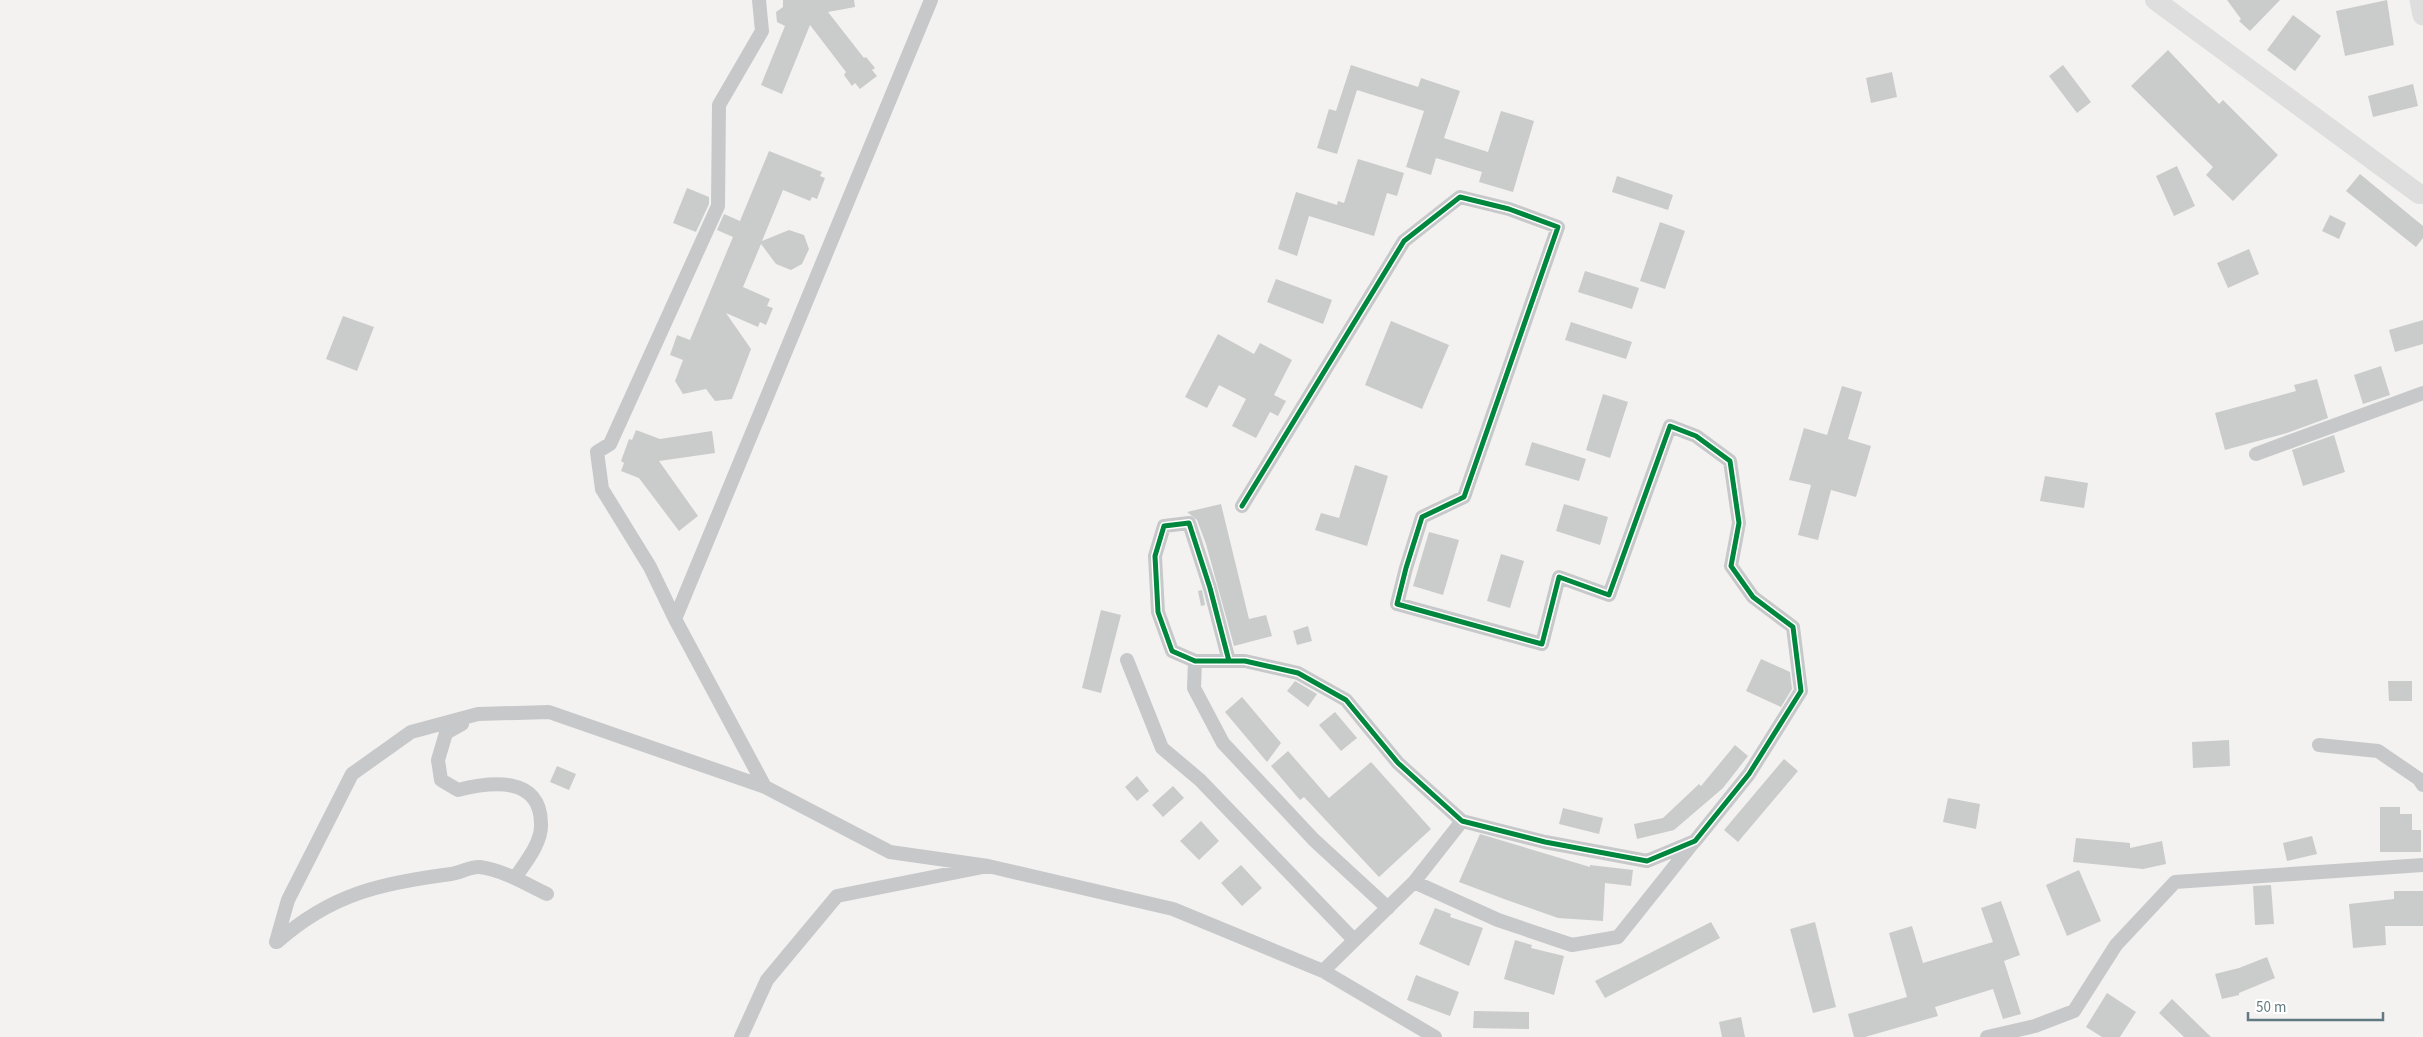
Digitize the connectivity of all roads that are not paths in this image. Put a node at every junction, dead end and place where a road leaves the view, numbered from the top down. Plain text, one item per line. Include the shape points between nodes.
1 (759, 0) edge
2 (931, 0) edge
3 (2155, 0) edge
4 (2420, 0) edge
5 (2423, 15) edge
6 (2423, 194) edge
7 (2423, 393) edge
8 (2256, 454) dead end
9 (1242, 506) dead end
10 (675, 619) junction
11 (1127, 660) dead end
12 (1195, 661) junction
13 (1229, 661) junction
14 (478, 714) junction
15 (2320, 745) dead end
16 (2423, 786) edge
17 (765, 787) junction
18 (1462, 821) junction
19 (1695, 841) junction
20 (2423, 865) edge
21 (988, 866) junction
22 (515, 878) junction
23 (1414, 882) junction
24 (547, 894) dead end
25 (1388, 908) junction
26 (1354, 940) junction
27 (1323, 971) junction
28 (2027, 1032) edge
29 (741, 1037) edge
30 (1435, 1037) edge
31 (1987, 1037) edge

1 - 10 street via 762,31 719,105 718,206 610,444 597,452 602,489 650,567
2 - 10 street
3 - 6 street
4 - 5 main road
7 - 8 street
9 - 19 street via 1404,241 1460,197 1509,209 1558,227 1464,497 1422,517 1398,604 1542,644 1559,577 1609,595 1670,426 1696,436 1730,461 1739,523 1731,566 1753,597 1793,627 1801,691 1748,774
10 - 17 street
11 - 26 street via 1162,748 1200,780
12 - 13 street
12 - 13 street via 1172,651 1158,612 1155,556 1164,526 1189,523
12 - 25 street via 1194,688 1223,744 1314,840
13 - 18 street via 1246,661 1298,673 1346,700 1398,763
14 - 17 street via 549,712
14 - 22 street via 446,734 438,760 441,780 458,790 502,783 524,789 537,803 542,824 534,848
14 - 22 street via 411,732 352,774 288,900 276,942 299,922 350,895 419,877 453,874 479,867
15 - 16 street via 2378,751 2419,779
17 - 21 street via 890,852
18 - 19 street via 1545,842 1647,861
18 - 23 street
19 - 23 street via 1618,937 1572,944 1498,920
20 - 28 street via 2175,882 2116,945 2074,1011
21 - 27 street via 1173,909
21 - 29 street via 837,896 767,980
22 - 24 street
23 - 25 street
25 - 26 street
26 - 27 street
27 - 30 street
28 - 31 street

